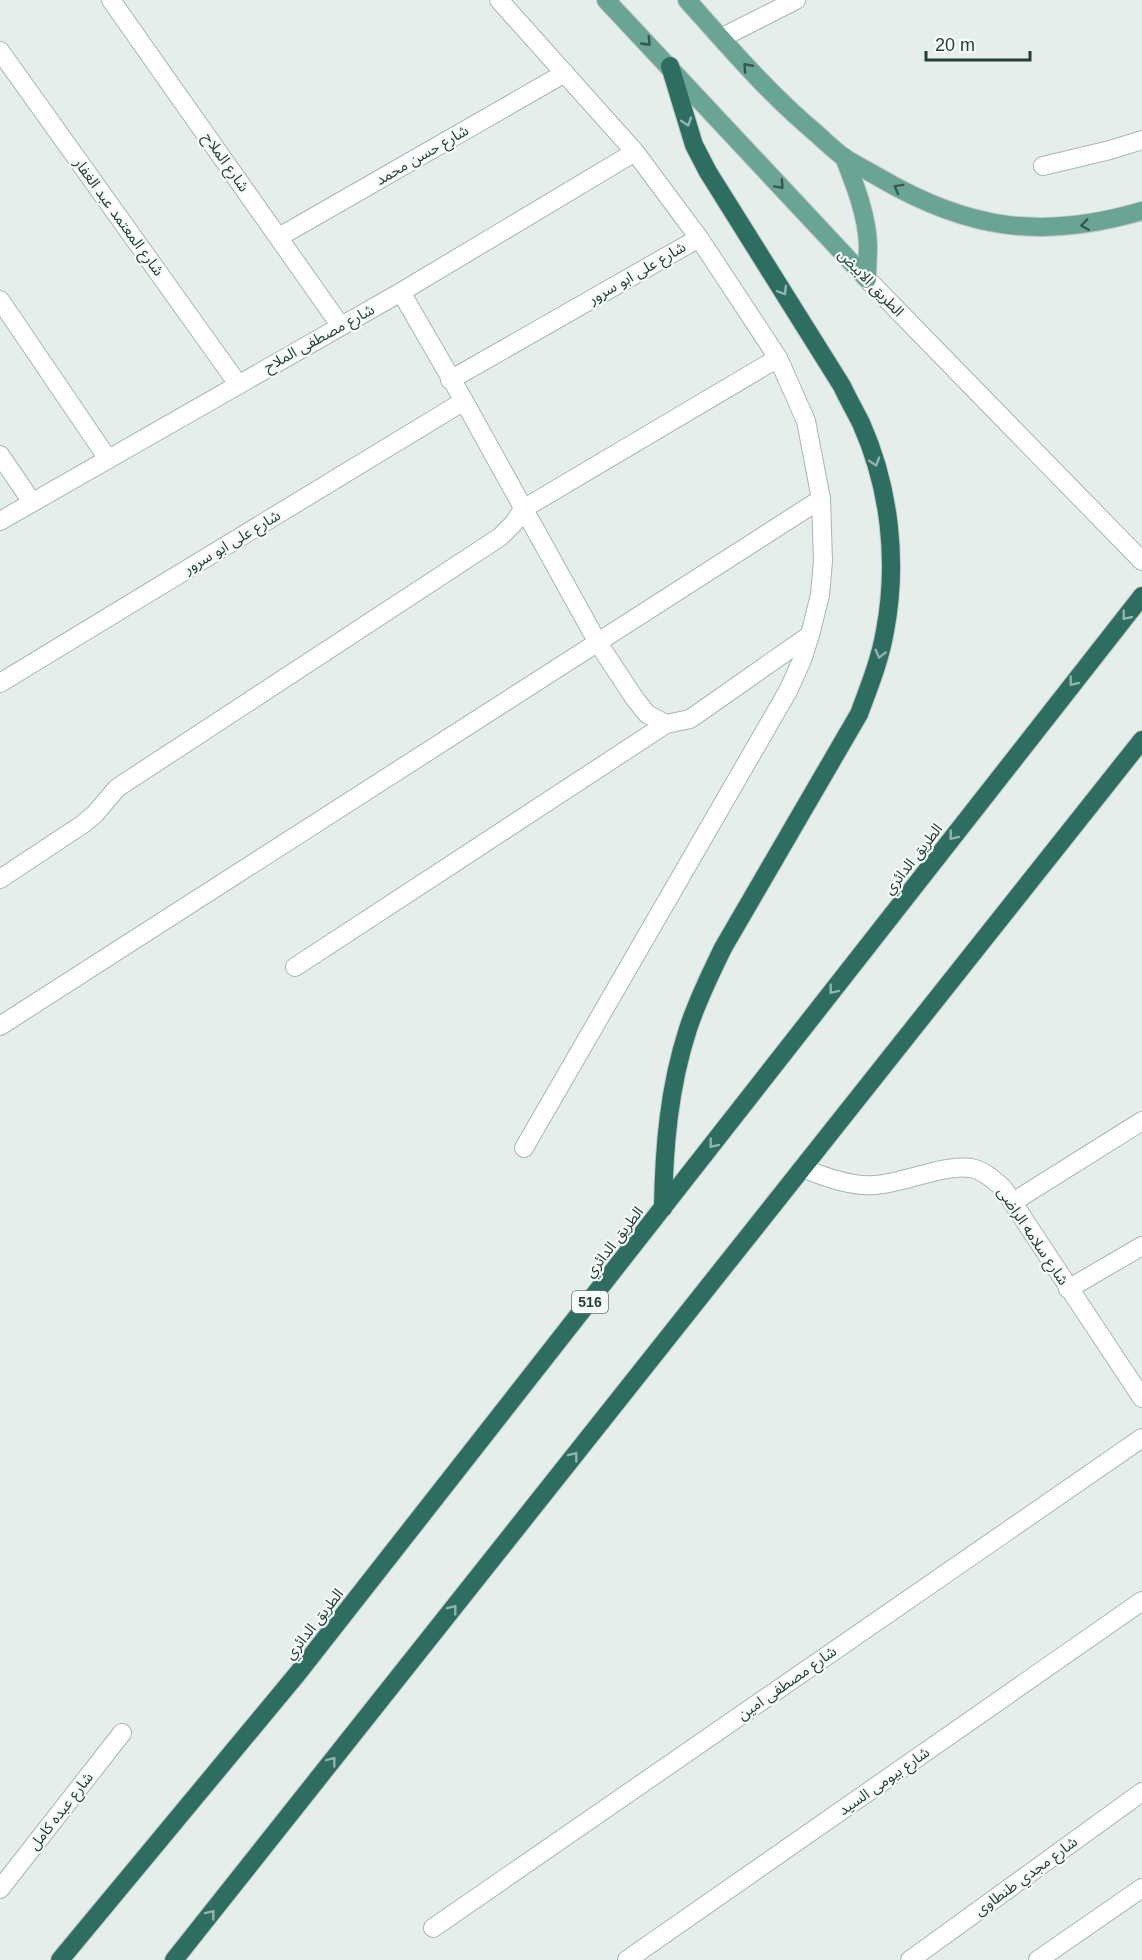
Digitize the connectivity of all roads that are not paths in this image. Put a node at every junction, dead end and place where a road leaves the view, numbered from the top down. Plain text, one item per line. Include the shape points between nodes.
1 (111, 0) edge
2 (499, 0) edge
3 (606, 0) edge
4 (687, 0) edge
5 (796, 0) edge
6 (721, 38) junction
7 (0, 51) edge
8 (670, 66) junction
9 (565, 74) junction
10 (1142, 140) edge
11 (635, 152) junction
12 (844, 157) junction
13 (1043, 166) dead end
14 (1142, 211) edge
15 (279, 237) junction
16 (699, 238) junction
17 (867, 279) junction
18 (401, 292) junction
19 (0, 300) edge
20 (340, 325) junction
21 (778, 358) junction
22 (450, 380) junction
23 (238, 384) junction
24 (464, 401) junction
25 (0, 455) edge
26 (108, 459) junction
27 (821, 499) junction
28 (32, 502) junction
29 (523, 509) junction
30 (0, 521) edge
31 (1142, 561) edge
32 (1142, 596) edge
33 (810, 635) junction
34 (598, 643) junction
35 (0, 683) edge
36 (666, 724) junction
37 (1142, 740) edge
38 (0, 879) edge
39 (295, 967) dead end
40 (0, 1026) edge
41 (1142, 1121) edge
42 (524, 1148) dead end
43 (802, 1168) junction
44 (1013, 1202) junction
45 (663, 1208) junction
46 (1142, 1246) edge
47 (1068, 1289) junction
48 (1142, 1398) edge
49 (1142, 1438) edge
50 (1142, 1601) edge
51 (122, 1733) dead end
52 (1142, 1791) edge
53 (1142, 1888) edge
54 (0, 1889) edge
55 (433, 1928) dead end
56 (60, 1960) edge
57 (174, 1960) edge
58 (627, 1960) edge
59 (910, 1960) edge
60 (1038, 1960) edge

1 - 15 street, شارع الملاح
2 - 9 street
3 -> 8 main road, الطريق الابيض
4 - 6 main road
5 - 6 street
12 -> 6 main road via 762,84
7 - 23 street, شارع المعتمد عبد الغفار
8 -> 17 main road, الطريق الابيض
8 -> 45 highway via 694,145 708,172 842,386 861,424 886,504 891,590 885,632 859,714 703,988 676,1071 663,1162
9 - 11 street
9 - 15 street, شارع حسن محمد
10 - 13 street
11 - 16 street
11 - 18 street, شارع مصطفى الملاح
14 -> 12 main road via 1066,227 990,223 918,200
12 - 17 main road via 864,219
15 - 20 street, شارع الملاح
16 - 21 street
16 - 22 street, شارع على ابو سرور
17 - 31 street, الطريق الابيض
18 - 20 street, شارع مصطفى الملاح
18 - 22 street
19 - 26 street
20 - 23 street, شارع مصطفى الملاح
21 - 27 street via 806,421
21 - 29 street
22 - 24 street
23 - 26 street, شارع مصطفى الملاح
24 - 29 street
24 - 35 street, شارع على ابو سرور
25 - 28 street
26 - 28 street, شارع مصطفى الملاح
27 - 33 street via 823,561
27 - 34 street
28 - 30 street, شارع مصطفى الملاح
29 - 34 street
29 - 38 street via 500,537 117,788 83,824
32 -> 45 highway, الطريق الدائري / 516
33 - 36 street via 690,719
33 - 42 street via 788,691
34 - 36 street via 647,714
34 - 40 street
36 - 39 street
37 - 43 highway
41 - 44 street
43 - 44 street, شارع سلامه الراضى via 826,1178 872,1185 972,1168 989,1176
57 -> 43 highway
44 - 47 street, شارع سلامه الراضى
45 - 56 highway, الطريق الدائري / 516 via 298,1673
46 - 47 street
47 - 48 street, شارع سلامه الراضى
49 - 55 street, شارع مصطفى امين
50 - 58 street, شارع بيومى السيد
51 - 54 street, شارع عبده كامل
52 - 59 street, شارع مجدي طنطاوى
53 - 60 street

